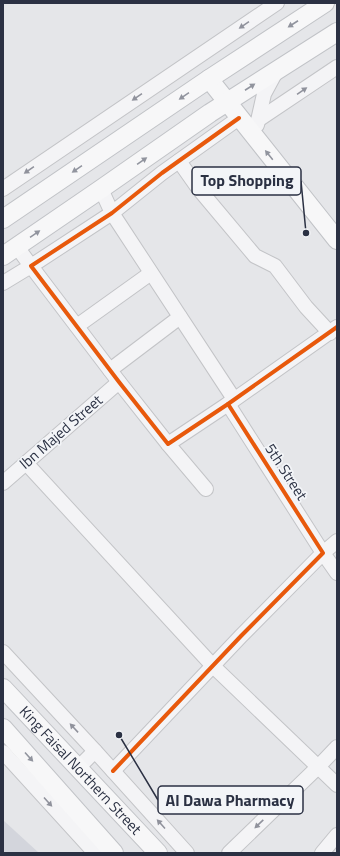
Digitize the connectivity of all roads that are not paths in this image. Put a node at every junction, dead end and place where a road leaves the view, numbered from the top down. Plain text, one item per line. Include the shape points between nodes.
1 (277, 3) edge
2 (326, 3) edge
3 (337, 32) edge
4 (337, 67) edge
5 (277, 70) junction
6 (209, 79) junction
7 (226, 102) junction
8 (239, 118) junction
9 (256, 128) junction
10 (179, 162) junction
11 (3, 189) edge
12 (101, 189) junction
13 (112, 213) junction
14 (3, 219) edge
15 (337, 240) edge
16 (10, 252) edge
17 (31, 266) junction
18 (151, 273) junction
19 (3, 283) edge
20 (180, 317) junction
21 (77, 326) junction
22 (333, 330) edge
23 (110, 370) junction
24 (119, 382) junction
25 (231, 402) junction
26 (168, 444) junction
27 (26, 463) junction
28 (3, 483) edge
29 (206, 490) dead end
30 (337, 541) edge
31 (323, 553) junction
32 (337, 573) edge
33 (3, 652) edge
34 (213, 666) junction
35 (3, 688) edge
36 (3, 728) edge
37 (337, 747) edge
38 (95, 751) junction
39 (3, 752) edge
40 (318, 767) junction
41 (78, 768) junction
42 (113, 771) junction
43 (337, 785) edge
44 (337, 836) edge
45 (95, 853) edge
46 (114, 853) edge
47 (158, 853) edge
48 (187, 853) edge
49 (229, 853) edge
50 (322, 853) edge

1 -> 11 street
2 -> 6 main road
3 - 5 main road
9 -> 4 street
7 -> 5 main road
5 - 9 street via 264,94
6 - 7 main road
6 -> 14 main road
7 - 8 main road
12 -> 7 main road
8 - 9 main road
8 - 10 street
15 -> 9 main road
10 - 13 street
10 - 22 street via 255,256 275,266 306,307
12 - 13 street, 5th Street
16 -> 12 main road
13 - 17 street
13 - 18 street, 5th Street
16 - 17 street
17 - 19 street
17 - 21 street
18 - 20 street, 5th Street
18 - 21 street
20 - 23 street
20 - 25 street, 5th Street
21 - 23 street
22 - 25 street
23 - 24 street
24 - 26 street
24 - 27 street, Ibn Majed Street
25 - 26 street
25 - 31 street, 5th Street
26 - 29 street
27 - 28 street, Ibn Majed Street
27 - 34 street
30 - 31 street
31 - 32 street, 5th Street
31 - 34 street
38 -> 33 street
34 - 40 street
34 - 42 street
35 - 41 main road, King Faisal Northern Street
36 -> 46 main road, King Faisal Northern Street
37 - 40 street
38 - 41 street
38 - 42 street
39 -> 45 street
40 - 43 street
40 -> 49 street
41 - 47 main road, King Faisal Northern Street
48 -> 42 street
44 - 50 street

